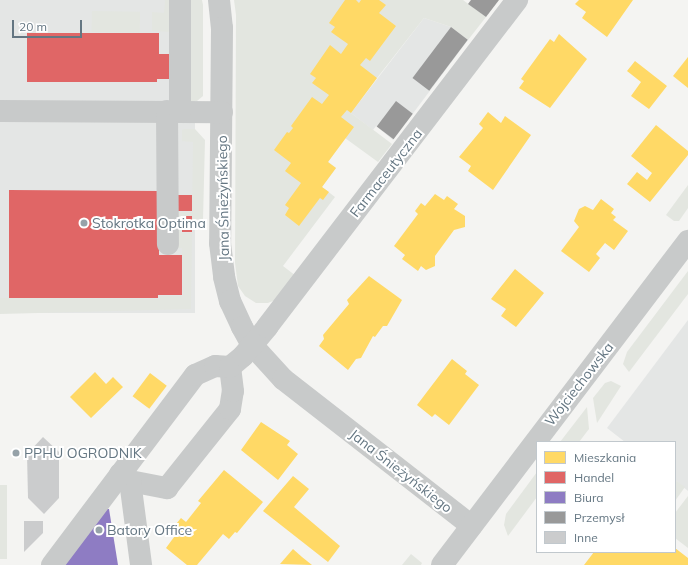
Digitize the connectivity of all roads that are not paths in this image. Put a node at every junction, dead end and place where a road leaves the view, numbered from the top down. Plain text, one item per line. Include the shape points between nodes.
1 (180, 0) edge
2 (219, 0) edge
3 (517, 0) edge
4 (0, 111) edge
5 (173, 111) junction
6 (222, 112) junction
7 (688, 241) edge
8 (168, 244) dead end
9 (252, 345) junction
10 (230, 367) junction
11 (536, 441) edge
12 (536, 442) edge
13 (125, 477) junction
14 (472, 526) junction
15 (52, 565) edge
16 (141, 565) edge
17 (442, 565) edge

1 - 5 street
2 - 6 street, Jana Śnieżyńskiego via 222,28
3 - 9 street, Farmaceutyczna
4 - 5 street
5 - 6 street
5 - 8 street
6 - 9 street, Jana Śnieżyńskiego via 220,243 224,277 230,301
7 - 11 street, Wojciechowska
9 - 10 street, Farmaceutyczna
9 - 14 street, Jana Śnieżyńskiego via 282,378 306,398
10 - 13 street via 215,366 195,375
10 - 13 street via 233,391 230,409 168,488
12 - 14 street, Wojciechowska
13 - 15 street
13 - 16 street
14 - 17 street, Wojciechowska

